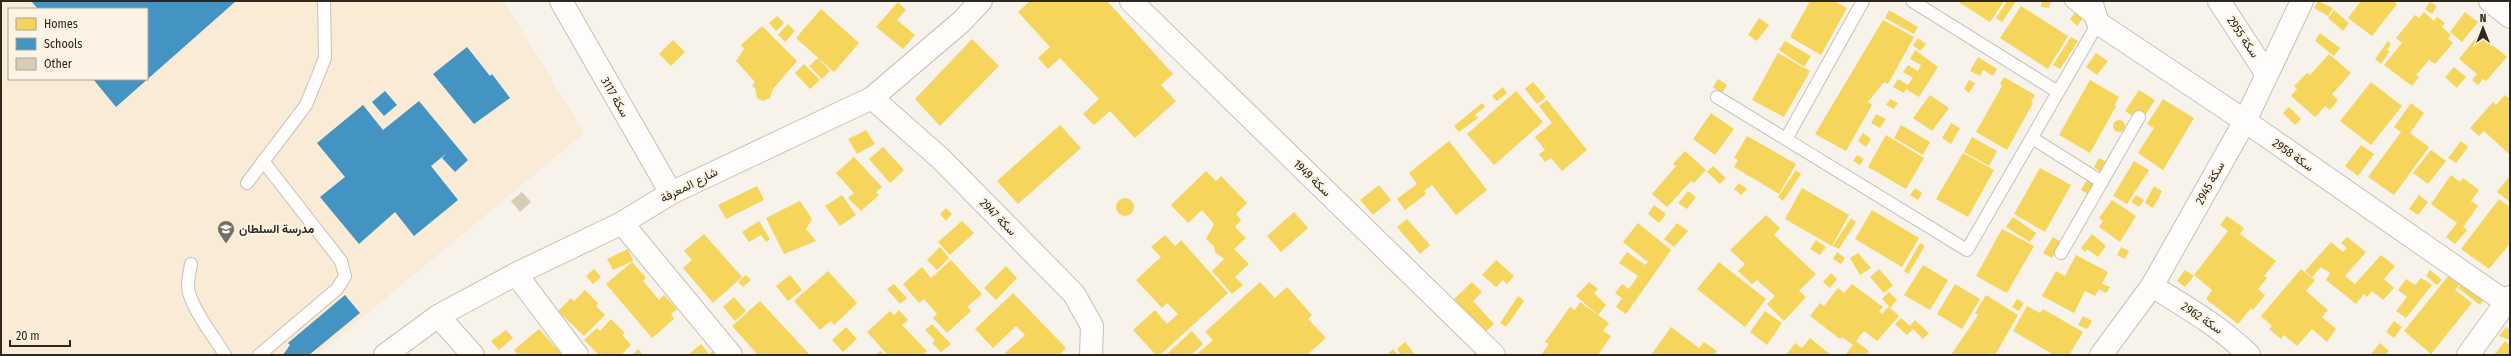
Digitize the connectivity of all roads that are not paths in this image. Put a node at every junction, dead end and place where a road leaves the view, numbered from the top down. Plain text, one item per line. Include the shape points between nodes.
1 (324, 1) edge
2 (561, 1) edge
3 (981, 1) edge
4 (1131, 1) edge
5 (1863, 1) edge
6 (1912, 1) edge
7 (2071, 1) edge
8 (2091, 1) edge
9 (2219, 1) edge
10 (2302, 1) edge
11 (2490, 1) edge
12 (2510, 17) edge
13 (2098, 23) junction
14 (2266, 72) junction
15 (2058, 92) junction
16 (1717, 97) dead end
17 (872, 98) junction
18 (2139, 117) dead end
19 (2245, 122) junction
20 (2032, 138) junction
21 (1786, 139) junction
22 (263, 161) junction
23 (2102, 182) junction
24 (247, 183) dead end
25 (670, 193) junction
26 (622, 223) junction
27 (2061, 253) dead end
28 (191, 264) dead end
29 (516, 274) junction
30 (2152, 286) junction
31 (2509, 302) edge
32 (438, 316) junction
33 (225, 355) edge
34 (259, 355) edge
35 (385, 355) edge
36 (473, 355) edge
37 (577, 355) edge
38 (731, 355) edge
39 (1091, 355) edge
40 (1494, 355) edge
41 (2101, 355) edge
42 (2249, 355) edge
43 (2468, 355) edge

1 - 22 lane via 325,58 306,105
2 - 25 street, سكة 3117
3 - 17 street, شارع المعرفة via 961,22
4 - 40 street, سكة 1949
5 - 21 lane
6 - 15 lane
7 - 13 lane
8 - 13 street
9 - 14 street, سكة 2955
10 - 14 street, سكة 2945
11 - 12 street
13 - 15 lane
13 - 19 street, سكة 2958
14 - 19 street, سكة 2945
15 - 20 lane
16 - 21 lane
17 - 25 street, شارع المعرفة
17 - 39 street, سكة 2947 via 940,158 1074,294 1092,326
18 - 23 lane
19 - 30 street, سكة 2945
19 - 31 street, سكة 2958
20 - 21 lane via 1967,250
20 - 23 lane
22 - 24 lane
22 - 34 lane via 341,261 345,276 337,289
23 - 27 lane
25 - 26 street, شارع المعرفة
26 - 29 street, شارع المعرفة
26 - 38 street
28 - 33 lane via 188,287 194,309 207,324
29 - 32 street, شارع المعرفة
29 - 37 street
30 - 41 street, سكة 2945
30 - 42 street, سكة 2962 via 2214,326
31 - 43 street, سكة 2958
32 - 35 street, شارع المعرفة
32 - 36 street

